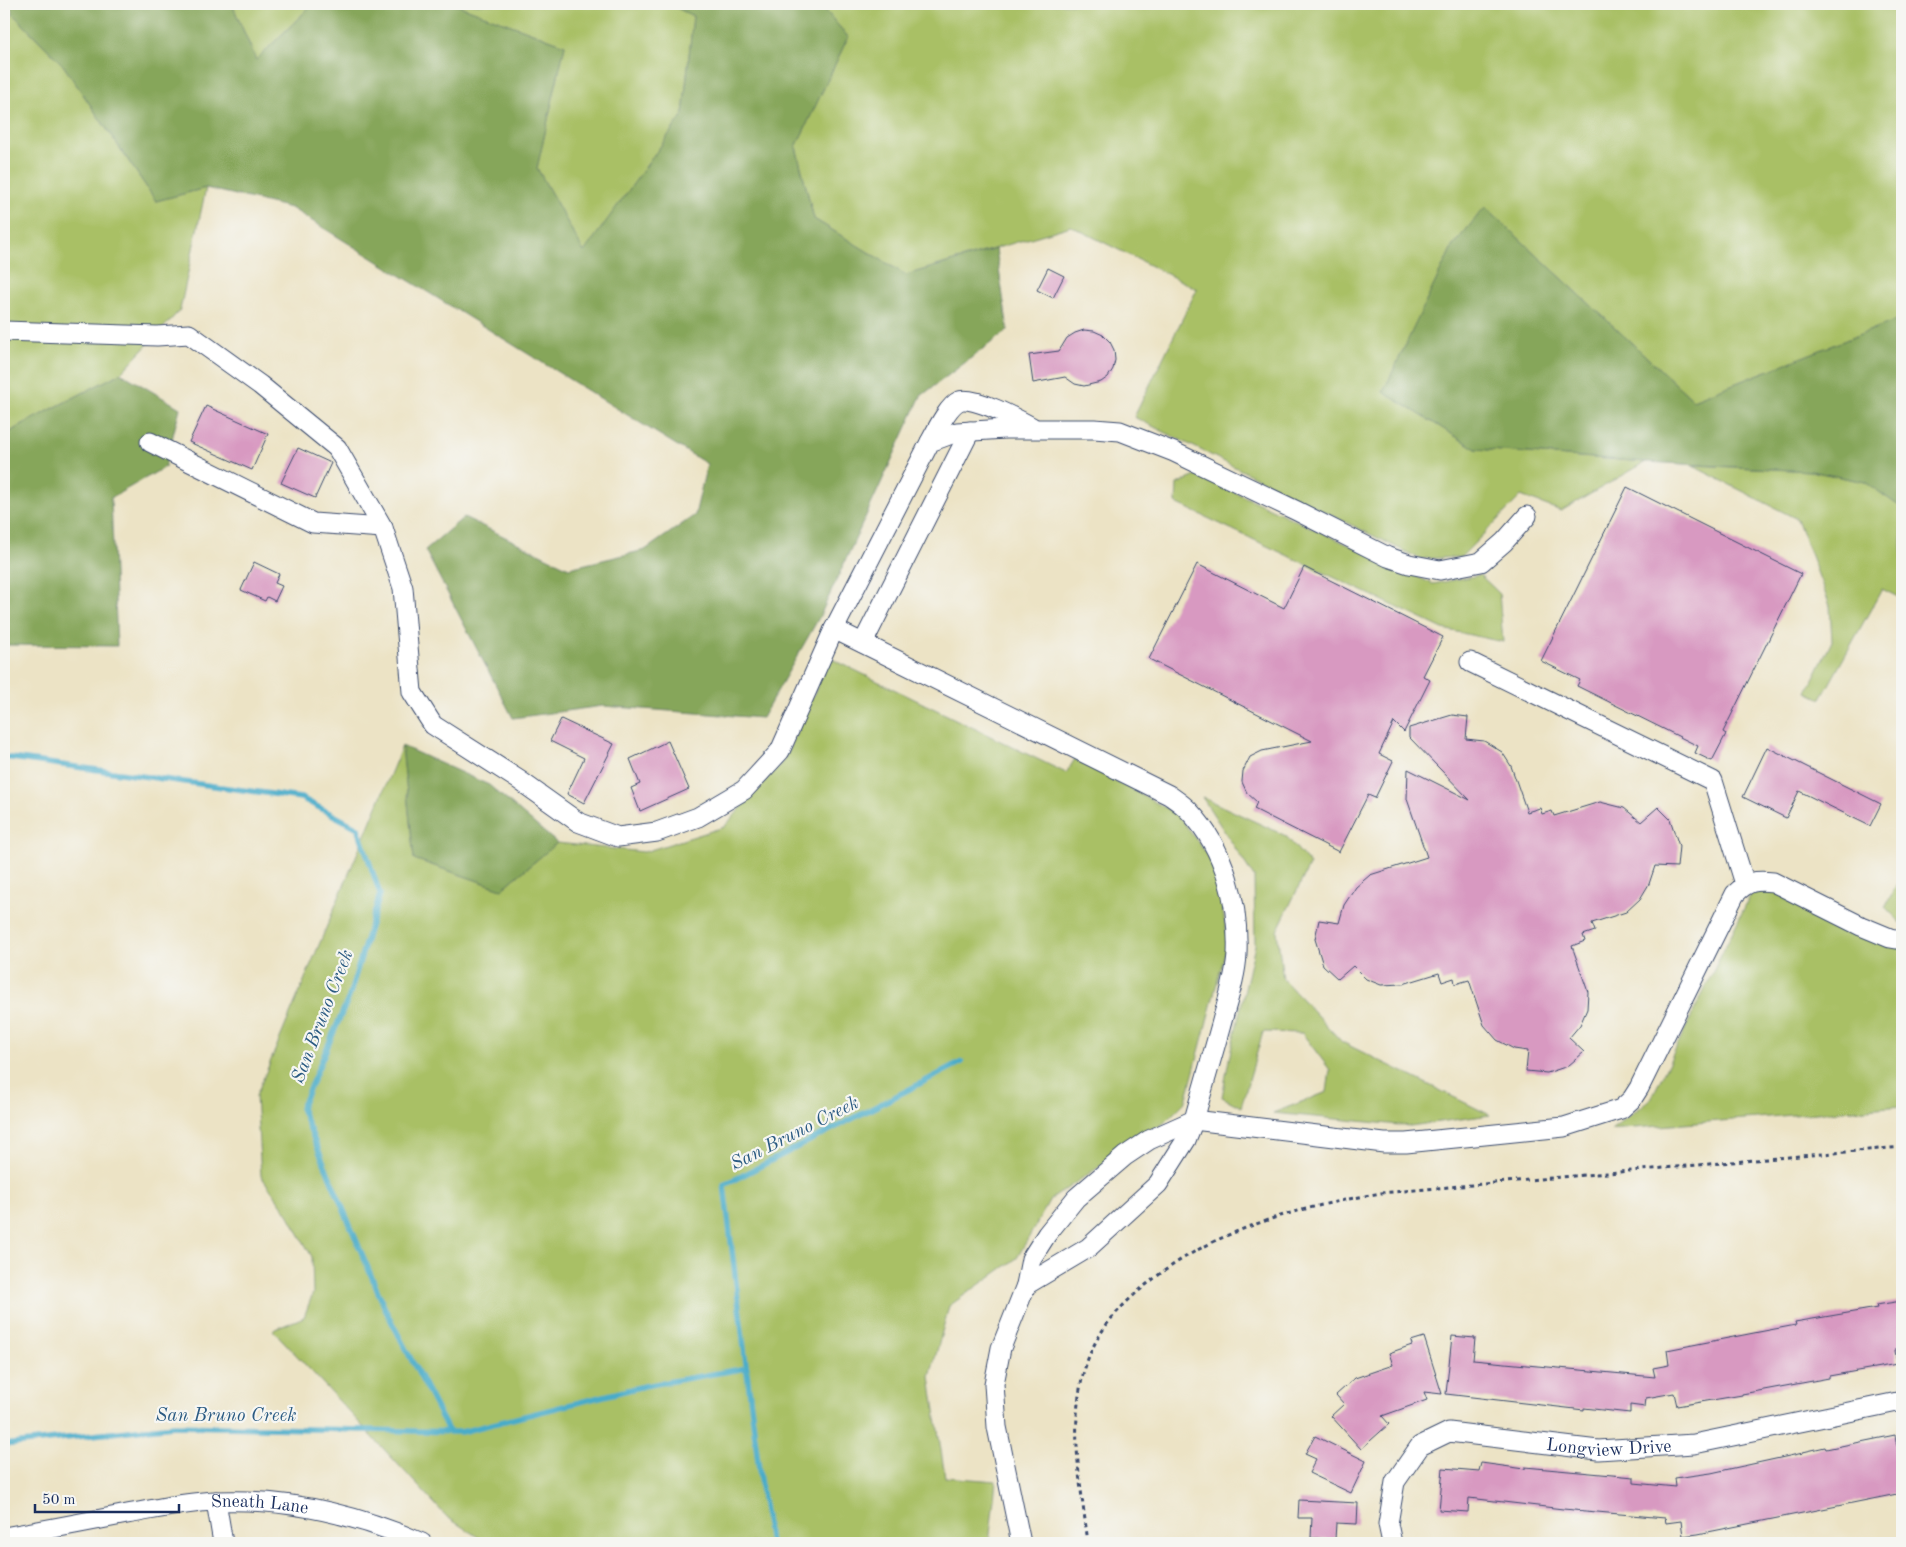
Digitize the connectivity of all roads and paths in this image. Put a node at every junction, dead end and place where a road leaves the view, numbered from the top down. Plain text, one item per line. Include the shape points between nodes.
1 (4, 331) edge
2 (1035, 428) junction
3 (970, 431) junction
4 (150, 442) dead end
5 (930, 442) junction
6 (1528, 516) dead end
7 (383, 528) junction
8 (834, 628) junction
9 (864, 643) junction
10 (1470, 662) dead end
11 (1745, 884) junction
12 (1902, 940) edge
13 (1194, 1120) junction
14 (1902, 1147) edge
15 (1026, 1285) junction
16 (1902, 1401) edge
17 (216, 1501) junction
18 (4, 1537) edge
19 (223, 1543) edge
20 (422, 1543) edge
21 (1021, 1543) edge
22 (1088, 1543) edge
23 (1392, 1543) edge

1 - 7 street via 157,336 189,334 260,385 337,448
2 - 3 street
2 - 5 street via 985,405 959,401 947,413
2 - 6 street via 1120,431 1174,452 1388,557 1440,570 1481,562
3 - 5 street
3 - 9 street
4 - 7 street via 313,523
5 - 8 street
7 - 8 street via 403,588 412,692 433,725 578,822 618,837 657,832 698,818 744,790 780,751
8 - 9 street
9 - 13 street via 1169,795 1190,811 1206,834 1220,858 1231,890 1237,955
10 - 11 street via 1713,781
11 - 12 street via 1758,880 1773,882 1861,926
11 - 13 street via 1735,894 1639,1088 1622,1109 1564,1127 1406,1143
13 - 15 street via 1186,1140 1158,1184 1088,1248
13 - 15 street via 1149,1140 1076,1198 1031,1259
14 - 22 path via 1380,1193 1304,1209 1222,1237 1160,1273 1128,1299 1105,1325 1088,1355 1076,1425
15 - 21 street via 1001,1348 994,1384 997,1427
16 - 23 street, Longview Drive via 1694,1444 1598,1450 1449,1432 1420,1446 1395,1482 1388,1524
17 - 18 street, Sneath Lane via 169,1506
17 - 19 street
17 - 20 street, Sneath Lane via 304,1507 348,1516

